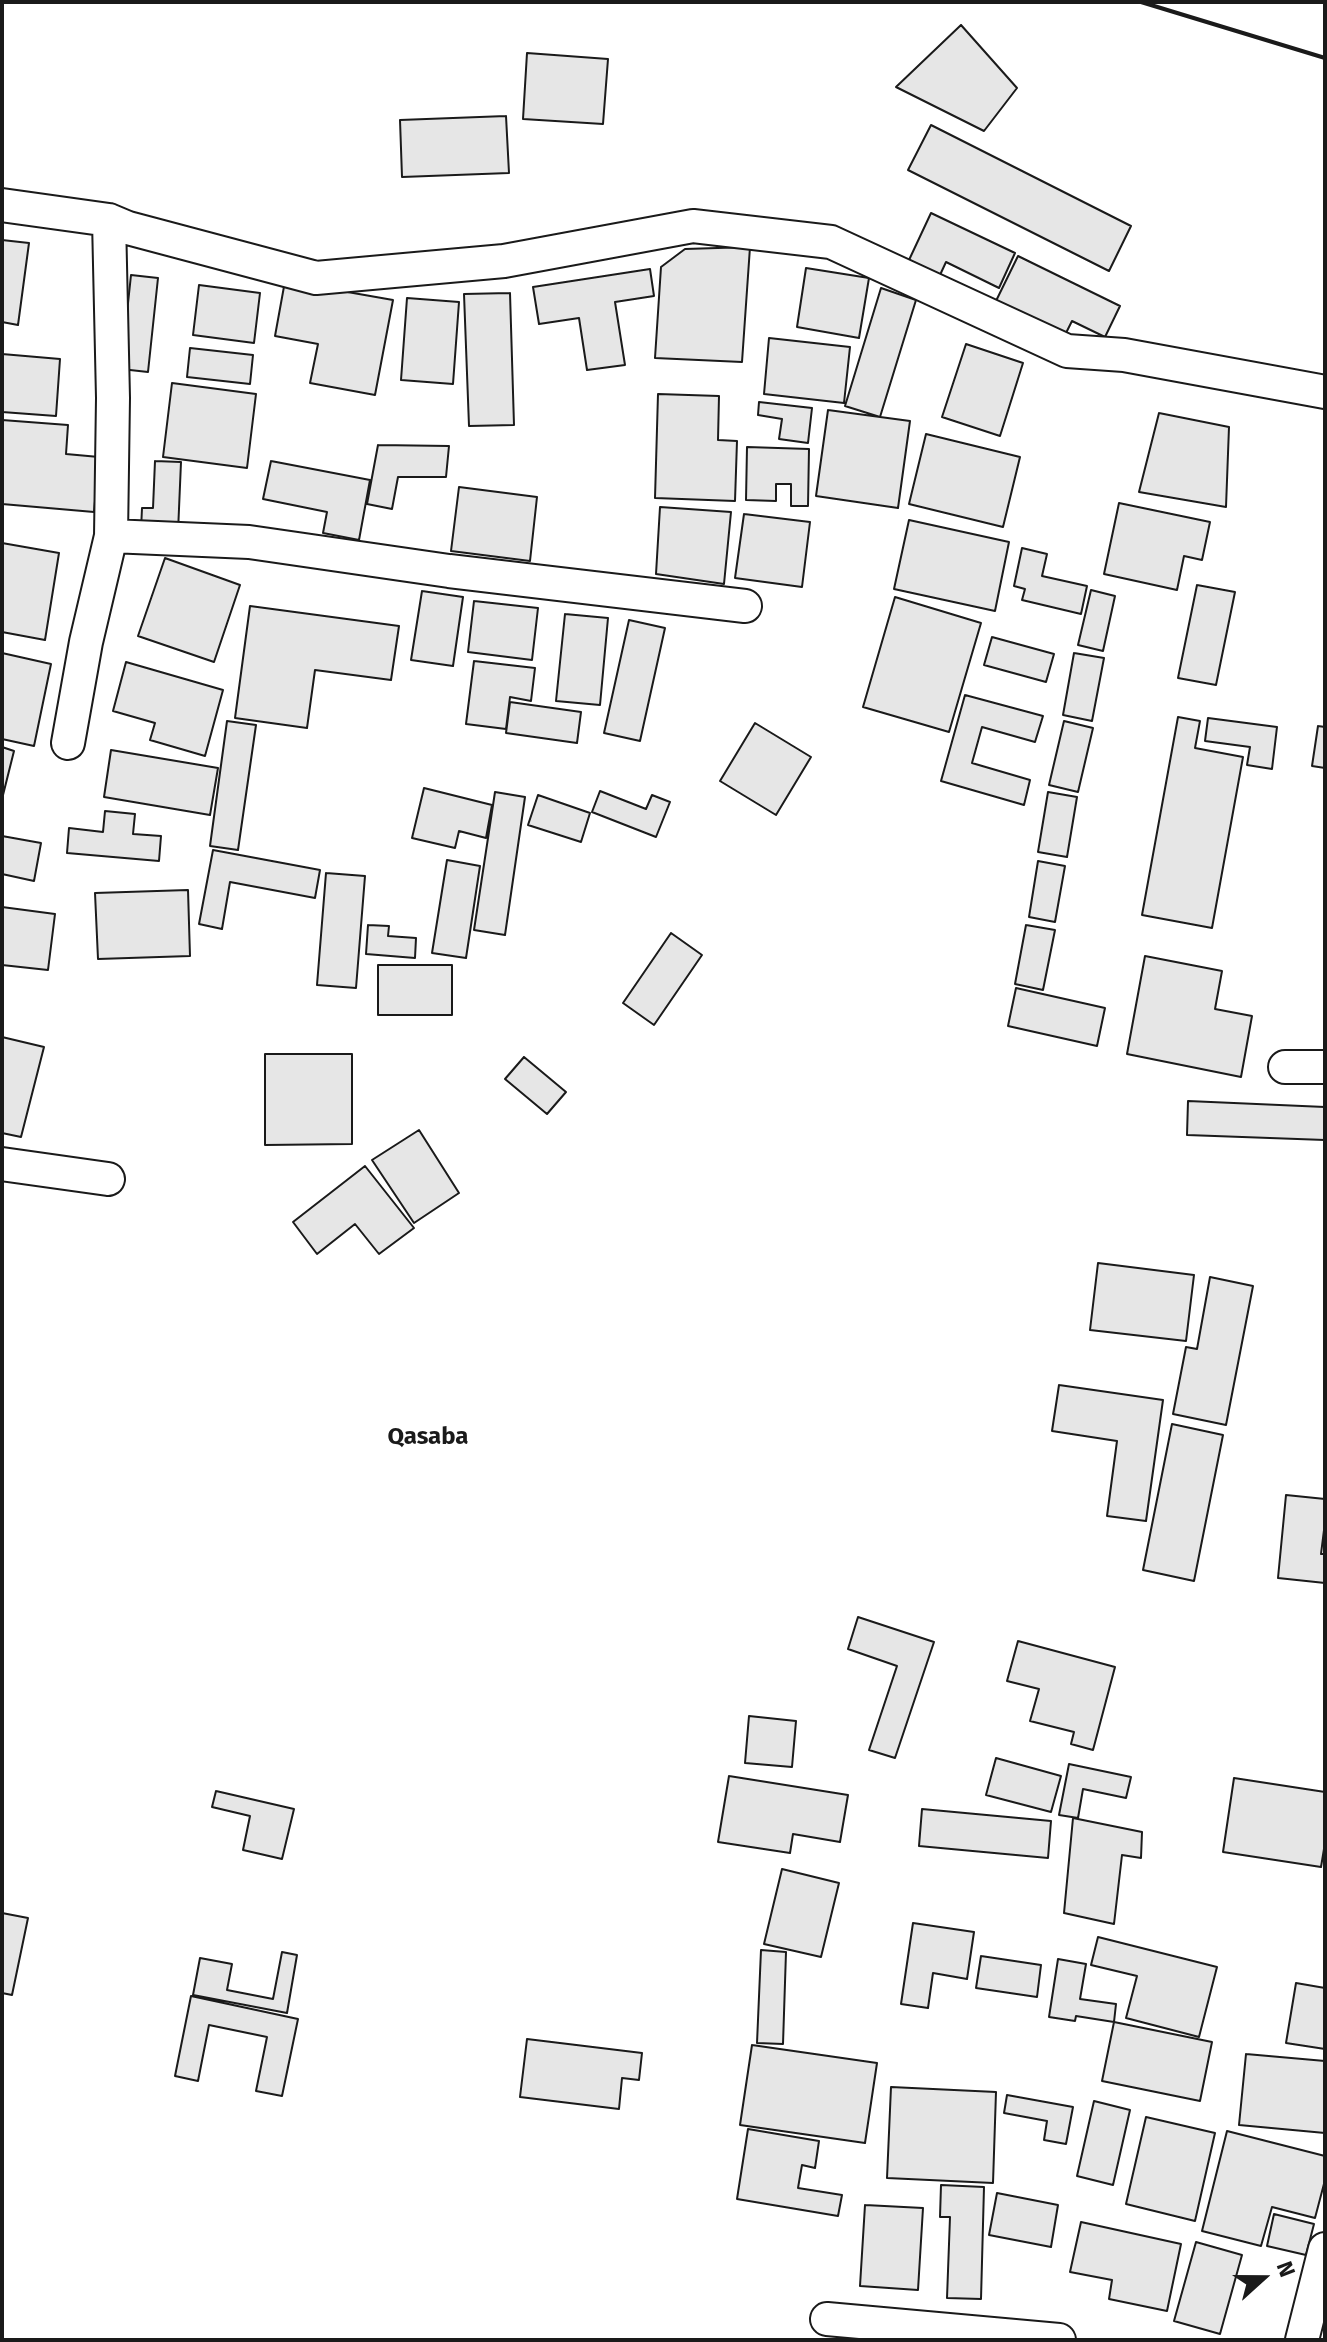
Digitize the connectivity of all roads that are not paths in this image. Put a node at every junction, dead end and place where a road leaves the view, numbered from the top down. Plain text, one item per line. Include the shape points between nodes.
1 (2, 205) edge
2 (109, 220) junction
3 (1325, 392) edge
4 (111, 536) junction
5 (745, 606) dead end
6 (68, 743) dead end
7 (1285, 1067) dead end
8 (1325, 1067) edge
9 (2, 1164) edge
10 (108, 1179) dead end
11 (1325, 2249) edge
12 (827, 2319) dead end
13 (1059, 2340) edge
14 (1302, 2340) edge

1 - 2 street
2 - 3 street via 316,278 504,261 693,226 831,242 1067,351 1124,355
2 - 4 street
4 - 5 street via 249,542
4 - 6 street
7 - 8 street
9 - 10 street
11 - 14 street
12 - 13 street

